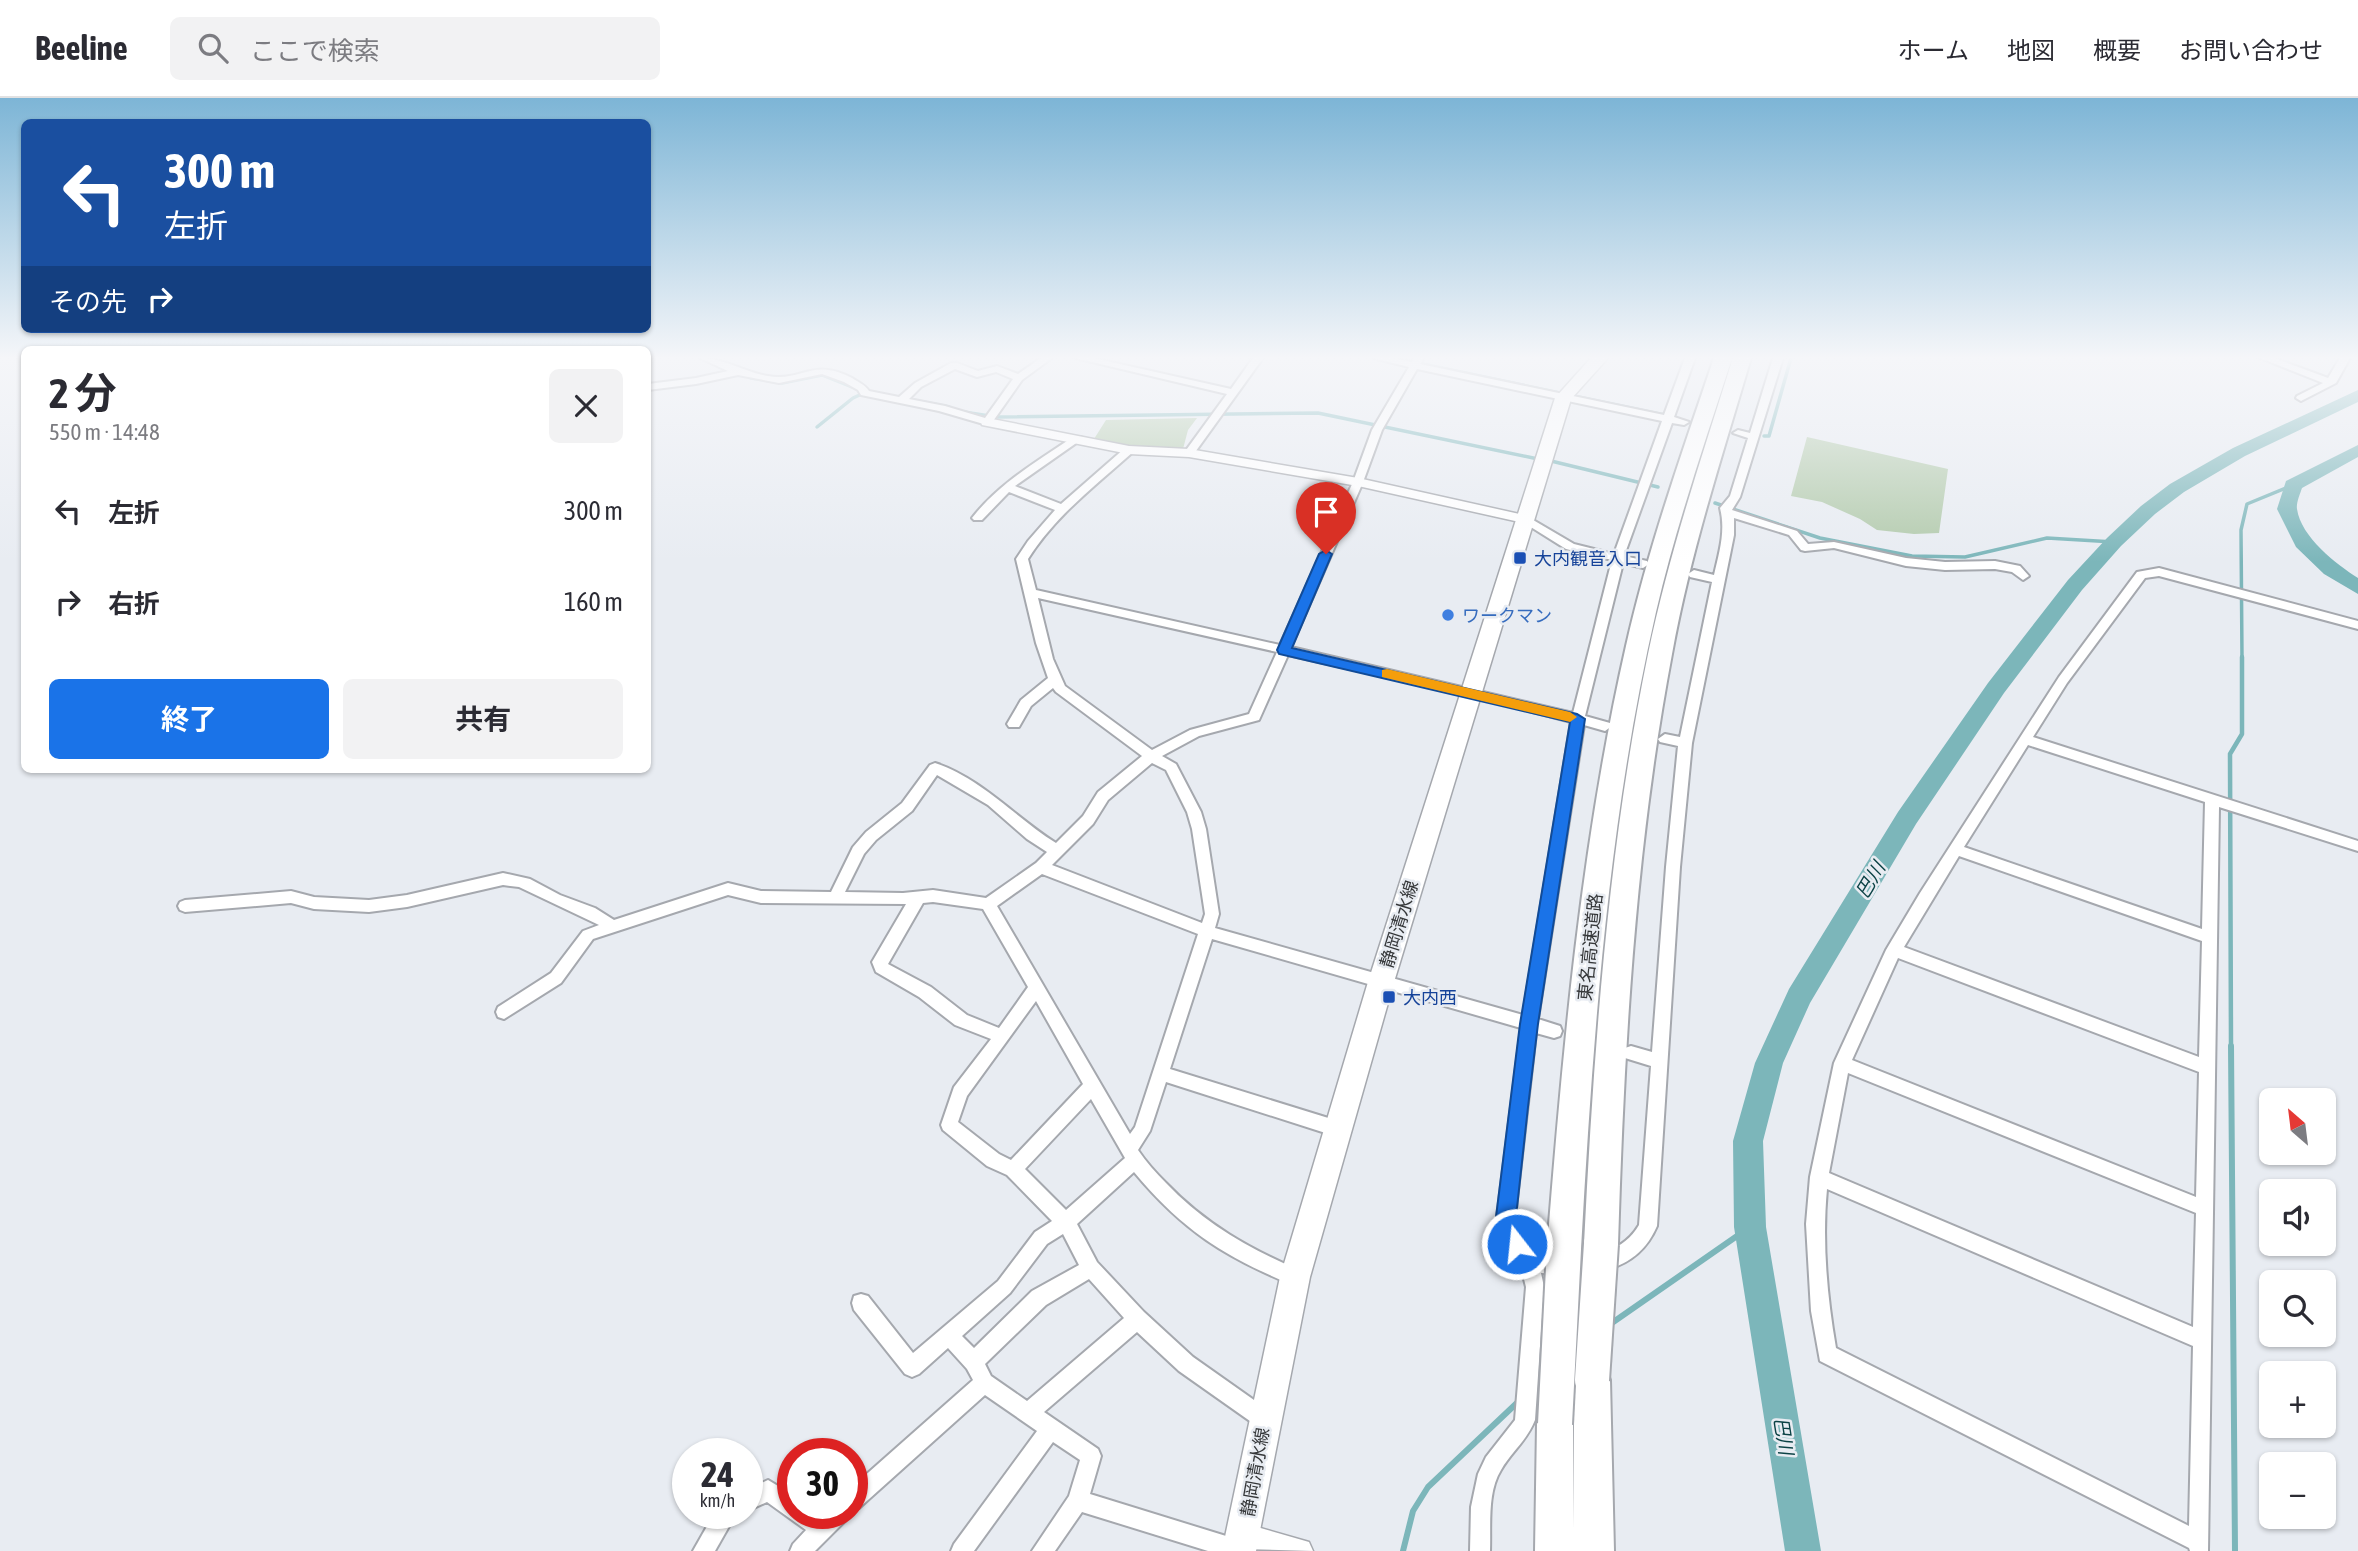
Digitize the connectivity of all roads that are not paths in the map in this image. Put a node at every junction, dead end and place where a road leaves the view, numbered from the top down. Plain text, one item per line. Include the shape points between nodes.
1 (1007, 426) edge
2 (1209, 426) edge
3 (1379, 426) edge
4 (1554, 426) edge
5 (1663, 426) edge
6 (1701, 426) edge
7 (1722, 426) edge
8 (1758, 426) edge
9 (1738, 433) dead end
10 (1755, 437) junction
11 (1077, 439) junction
12 (1129, 450) junction
13 (1189, 453) junction
14 (1543, 457) joint
15 (1358, 482) junction
16 (1010, 488) junction
17 (1728, 507) junction
18 (1063, 509) junction
19 (978, 518) dead end
20 (1524, 519) junction
21 (1618, 558) junction
22 (1643, 564) dead end
23 (1694, 574) dead end
24 (2023, 576) dead end
25 (1718, 580) junction
26 (1034, 593) junction
27 (2358, 625) edge
28 (1284, 650) junction
29 (1055, 679) junction
30 (1471, 692) junction
31 (1577, 719) junction
32 (1014, 724) dead end
33 (1605, 726) dead end
34 (1665, 739) dead end
35 (2027, 740) junction
36 (1685, 743) junction
37 (1151, 755) junction
38 (2212, 800) junction
39 (2358, 846) edge
40 (1958, 850) junction
41 (1056, 851) junction
42 (1041, 867) junction
43 (918, 898) junction
44 (835, 899) junction
45 (988, 904) junction
46 (185, 906) dead end
47 (611, 926) junction
48 (1206, 931) junction
49 (2209, 937) junction
50 (1894, 950) junction
51 (1381, 982) junction
52 (1036, 988) junction
53 (504, 1012) dead end
54 (1529, 1024) junction
55 (1554, 1031) dead end
56 (1002, 1036) junction
57 (1631, 1053) dead end
58 (1660, 1061) junction
59 (1842, 1063) junction
60 (2206, 1067) junction
61 (1159, 1073) junction
62 (1091, 1087) junction
63 (1338, 1129) junction
64 (1132, 1154) junction
65 (1013, 1169) junction
66 (1819, 1177) junction
67 (2204, 1208) junction
68 (1066, 1222) junction
69 (1601, 1244) joint
70 (1529, 1263) junction
71 (1091, 1268) junction
72 (1295, 1277) junction
73 (861, 1303) dead end
74 (1137, 1319) junction
75 (949, 1335) junction
76 (2202, 1340) junction
77 (974, 1362) junction
78 (1592, 1380) joint
79 (984, 1383) junction
80 (1028, 1413) junction
81 (1265, 1419) junction
82 (1540, 1422) junction
83 (1051, 1428) junction
84 (868, 1487) edge
85 (1078, 1502) junction
86 (717, 1529) edge
87 (822, 1529) edge
88 (1240, 1546) edge
89 (2199, 1546) edge
90 (703, 1551) edge
91 (800, 1551) edge
92 (961, 1551) edge
93 (1042, 1551) edge
94 (1300, 1551) edge
95 (1480, 1551) edge
96 (1555, 1551) edge
97 (1594, 1551) edge

1 - 11 street
2 - 13 street
3 - 15 street
4 - 14 main road, 静岡清水線
5 - 21 street
6 - 82 highway, 東名高速道路, bridge via 1659,558 1613,771 1585,984 1564,1249
7 - 69 highway, 東名高速道路 via 1681,563 1639,777 1614,991
8 - 10 street
9 - 10 street
10 - 17 street
11 - 12 street
11 - 16 street
12 - 13 street
12 - 18 street
13 - 15 street
14 - 20 main road, 静岡清水線
15 - 20 street
15 - 28 street
16 - 18 street
16 - 19 street
17 - 24 street via 1793,533 1805,548 1834,545 1906,562 1995,565 2016,569
17 - 25 street via 1728,535
18 - 26 street via 1032,541 1023,559
20 - 21 street via 1570,547
20 - 30 main road, 静岡清水線
21 - 22 street
21 - 31 street
23 - 25 street
25 - 36 street
26 - 28 street
26 - 29 street via 1038,626
27 - 35 street via 2158,572 2141,575 2063,680
28 - 30 street
28 - 37 street via 1254,717 1195,733
29 - 32 street via 1026,703
29 - 37 street via 1069,696
30 - 31 street
30 - 51 main road, 静岡清水線
31 - 33 street
31 - 54 street
34 - 36 street
35 - 38 street
35 - 40 street
36 - 58 street
37 - 41 street via 1103,796 1088,820
37 - 48 street via 1171,767 1196,821 1212,914
38 - 39 street
38 - 49 street
40 - 49 street
40 - 50 street
41 - 42 street
41 - 44 street via 993,801 934,768 907,807 858,851
42 - 45 street
42 - 48 street
43 - 44 street
43 - 45 street
43 - 56 street via 880,962 881,968 925,992 961,1020
44 - 47 street via 761,897 728,889
45 - 52 street
46 - 47 street via 291,897 369,906 515,879 556,900 586,908
47 - 53 street via 588,935 556,978
48 - 51 street
48 - 61 street
49 - 60 street
50 - 59 street
50 - 60 street
51 - 54 street
51 - 63 main road, 静岡清水線
52 - 56 street
52 - 62 street
54 - 55 street
54 - 70 street via 1506,1217
56 - 65 street via 960,1091 949,1125 993,1160
57 - 58 street
58 - 70 street via 1648,1226 1640,1241 1612,1259
59 - 66 street
59 - 67 street
60 - 67 street
61 - 63 street
61 - 64 street
62 - 64 street
62 - 65 street
63 - 72 main road, 静岡清水線
64 - 68 street
64 - 72 street via 1188,1219 1231,1250
65 - 68 street
66 - 76 street
66 - 89 street via 1815,1224 1827,1354
67 - 76 street
68 - 71 street
68 - 75 street via 1041,1238 1004,1287
69 - 78 highway, 東名高速道路, bridge
70 - 82 street via 1535,1287 1530,1366
71 - 74 street
71 - 77 street via 1039,1298
72 - 81 main road, 静岡清水線
73 - 75 street via 912,1367
74 - 80 street
74 - 81 street via 1186,1364
75 - 77 street
76 - 89 street
77 - 79 street
78 - 97 highway, 東名高速道路
79 - 80 street
79 - 84 street
80 - 83 street
81 - 88 main road, 静岡清水線
82 - 95 street via 1521,1433 1493,1465 1481,1518
82 - 96 highway, 東名高速道路
83 - 85 street via 1091,1456
83 - 92 street
85 - 88 street
85 - 93 street
86 - 90 street
87 - 91 street
88 - 94 street

